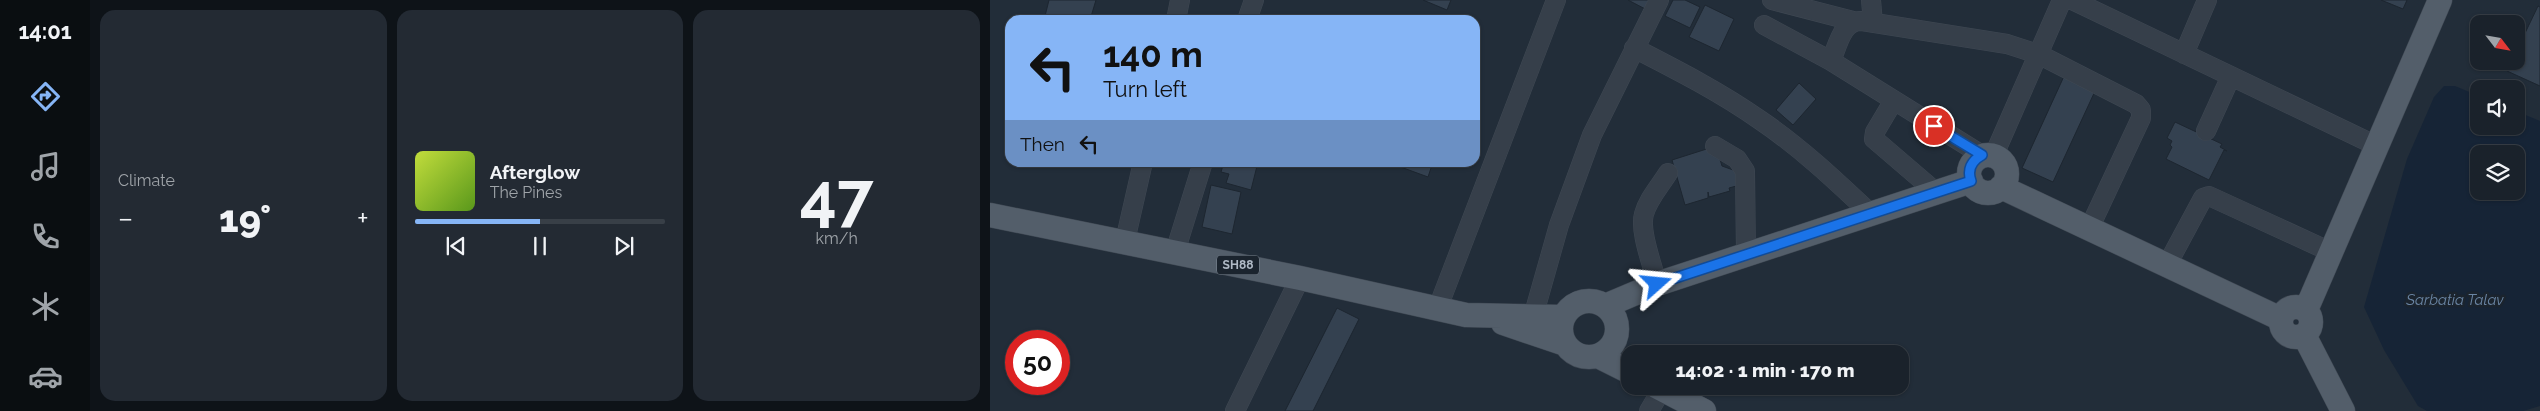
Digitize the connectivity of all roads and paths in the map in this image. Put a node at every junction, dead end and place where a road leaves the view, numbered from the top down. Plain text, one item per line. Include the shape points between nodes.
1 (1180, 0) edge
2 (1254, 0) edge
3 (1556, 0) edge
4 (1659, 0) edge
5 (1772, 0) edge
6 (1871, 0) edge
7 (2062, 0) edge
8 (2072, 0) edge
9 (2206, 0) edge
10 (2440, 0) edge
11 (1820, 6) edge
12 (1177, 15) edge
13 (1249, 15) edge
14 (1853, 21) junction
15 (1873, 23) junction
16 (1764, 25) dead end
17 (1634, 48) junction
18 (2038, 54) junction
19 (2184, 54) junction
20 (1831, 61) junction
21 (2231, 76) junction
22 (1894, 100) junction
23 (2206, 131) dead end
24 (1715, 146) dead end
25 (2377, 146) junction
26 (1988, 155) junction
27 (1142, 167) edge
28 (1201, 167) edge
29 (1668, 174) dead end
30 (1971, 181) junction
31 (2001, 187) junction
32 (1937, 192) junction
33 (1872, 214) junction
34 (990, 215) edge
35 (2089, 228) junction
36 (1125, 241) junction
37 (1175, 252) junction
38 (2331, 252) junction
39 (1746, 255) junction
40 (2167, 265) junction
41 (1300, 278) junction
42 (1657, 284) junction
43 (1604, 306) junction
44 (1437, 310) junction
45 (2306, 310) junction
46 (1485, 317) junction
47 (1533, 317) junction
48 (1563, 317) junction
49 (2281, 319) junction
50 (2304, 335) junction
51 (1565, 344) junction
52 (1598, 356) junction
53 (1621, 368) edge
54 (1656, 395) edge
55 (1673, 395) edge
56 (1235, 411) edge
57 (1648, 411) edge
58 (1704, 411) edge
59 (2343, 411) edge

1 - 12 street
2 - 13 street
3 - 44 street
4 - 17 street
5 - 11 street
6 - 15 street
7 - 18 street
8 - 19 street
9 - 19 street
10 - 25 main road
11 - 14 street
14 - 15 street
14 - 20 street via 1847,24
15 - 18 street via 1995,41
16 - 20 street
17 - 33 street via 1761,120
17 - 47 street via 1592,135 1560,225
18 - 26 street
18 - 35 street via 2136,104 2141,110 2141,118
19 - 21 street
20 - 22 street
21 - 23 street
21 - 25 street
22 - 26 street
22 - 32 street via 1874,139
24 - 39 street via 1737,159 1745,171
25 - 38 main road
26 - 30 main road via 1976,158 1970,169
26 - 31 main road via 2000,158 2006,169 2007,176
27 - 36 street
28 - 37 street
29 - 42 street via 1644,214 1644,228
30 - 31 main road via 1974,187 1984,192
30 - 32 main road
31 - 35 main road
32 - 33 main road
33 - 39 main road
34 - 36 main road, SH88
35 - 40 main road
36 - 37 main road, SH88
37 - 41 main road, SH88
38 - 40 street via 2209,196 2203,198
38 - 45 main road
39 - 42 main road
40 - 49 main road
41 - 44 main road, SH88
41 - 56 street
42 - 43 main road
43 - 48 main road via 1596,302 1577,304
43 - 52 main road via 1615,320 1615,337 1612,345
44 - 46 main road, SH88
45 - 49 main road via 2289,308
45 - 50 main road via 2311,323
46 - 47 main road, SH88
46 - 51 main road, SH88
47 - 48 main road, SH88
48 - 51 main road via 1561,331
49 - 50 main road via 2283,329 2290,335
50 - 59 main road
51 - 52 main road via 1579,356
52 - 53 main road
54 - 57 street
55 - 58 main road

